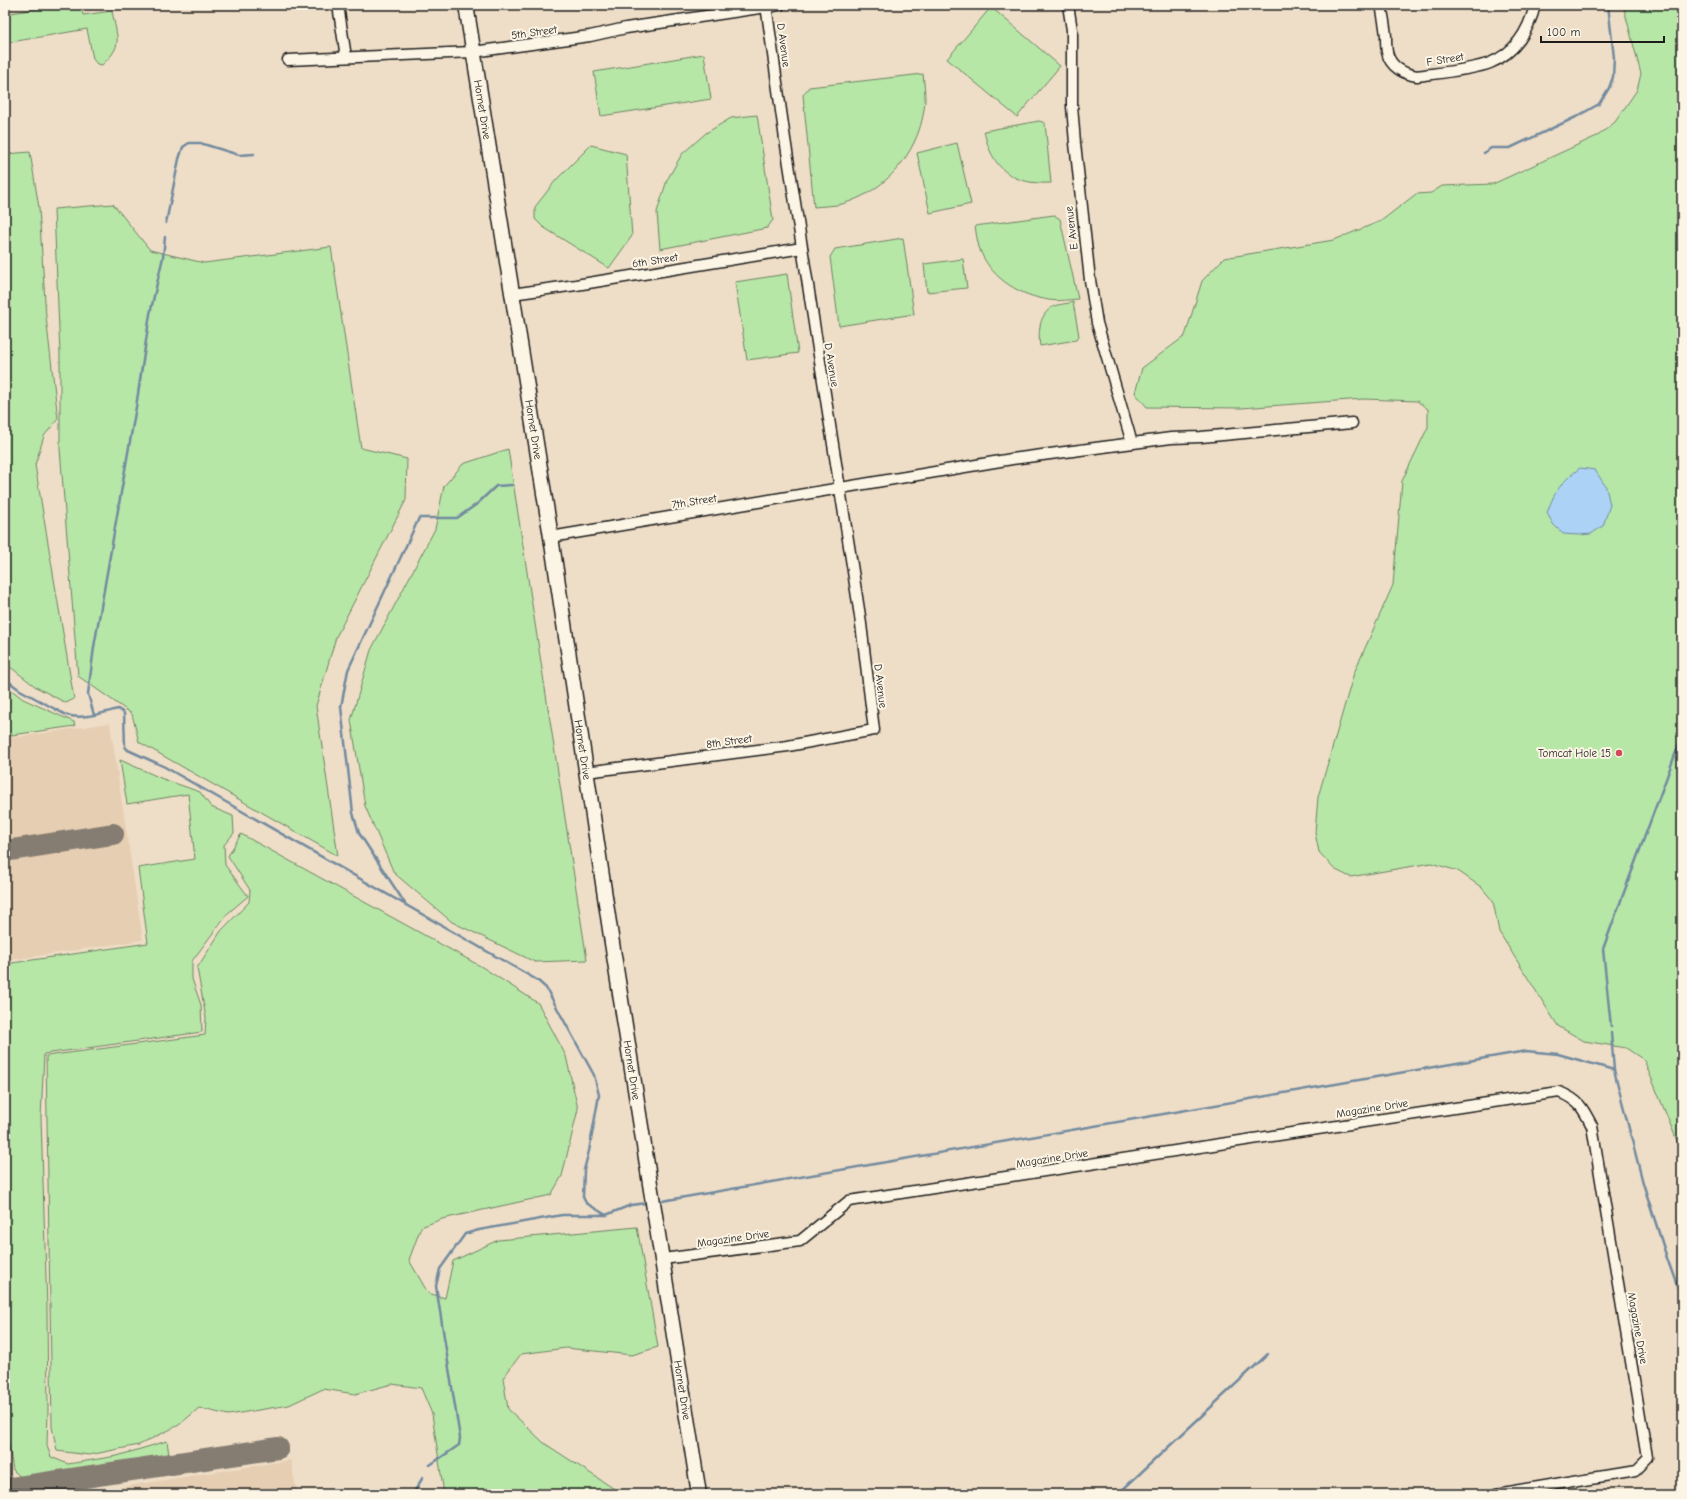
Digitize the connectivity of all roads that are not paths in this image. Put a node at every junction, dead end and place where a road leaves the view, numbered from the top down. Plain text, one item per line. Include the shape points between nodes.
1 (338, 5) edge
2 (466, 5) edge
3 (780, 5) edge
4 (1068, 5) edge
5 (1381, 5) edge
6 (1535, 5) edge
7 (766, 6) edge
8 (473, 52) junction
9 (346, 57) junction
10 (288, 60) dead end
11 (802, 248) junction
12 (512, 294) junction
13 (1352, 423) dead end
14 (1132, 443) junction
15 (840, 487) junction
16 (551, 537) junction
17 (874, 730) joint
18 (586, 772) junction
19 (663, 1259) junction
20 (699, 1494) edge
21 (1496, 1494) edge

1 - 9 street
2 - 8 main road, Hornet Drive
3 - 7 street, 5th Street
4 - 14 street, E Avenue via 1072,30 1074,142 1090,280 1097,323
5 - 6 street, F Street via 1390,60 1401,71 1418,76 1489,63 1500,57 1519,42 1529,24
7 - 8 street, 5th Street via 590,36
7 - 11 street, D Avenue
8 - 9 street, 5th Street
8 - 12 main road, Hornet Drive
9 - 10 street, 5th Street
11 - 12 street, 6th Street
11 - 15 street, D Avenue
12 - 16 main road, Hornet Drive
13 - 14 street, 7th Street
14 - 15 street, 7th Street via 1012,459
15 - 16 street, 7th Street
15 - 17 street, D Avenue
16 - 18 main road, Hornet Drive
17 - 18 street, 8th Street via 788,746
18 - 19 main road, Hornet Drive
19 - 20 main road, Hornet Drive
19 - 21 street, Magazine Drive via 800,1241 849,1201 1559,1092 1572,1097 1580,1104 1592,1126 1647,1458 1634,1471

